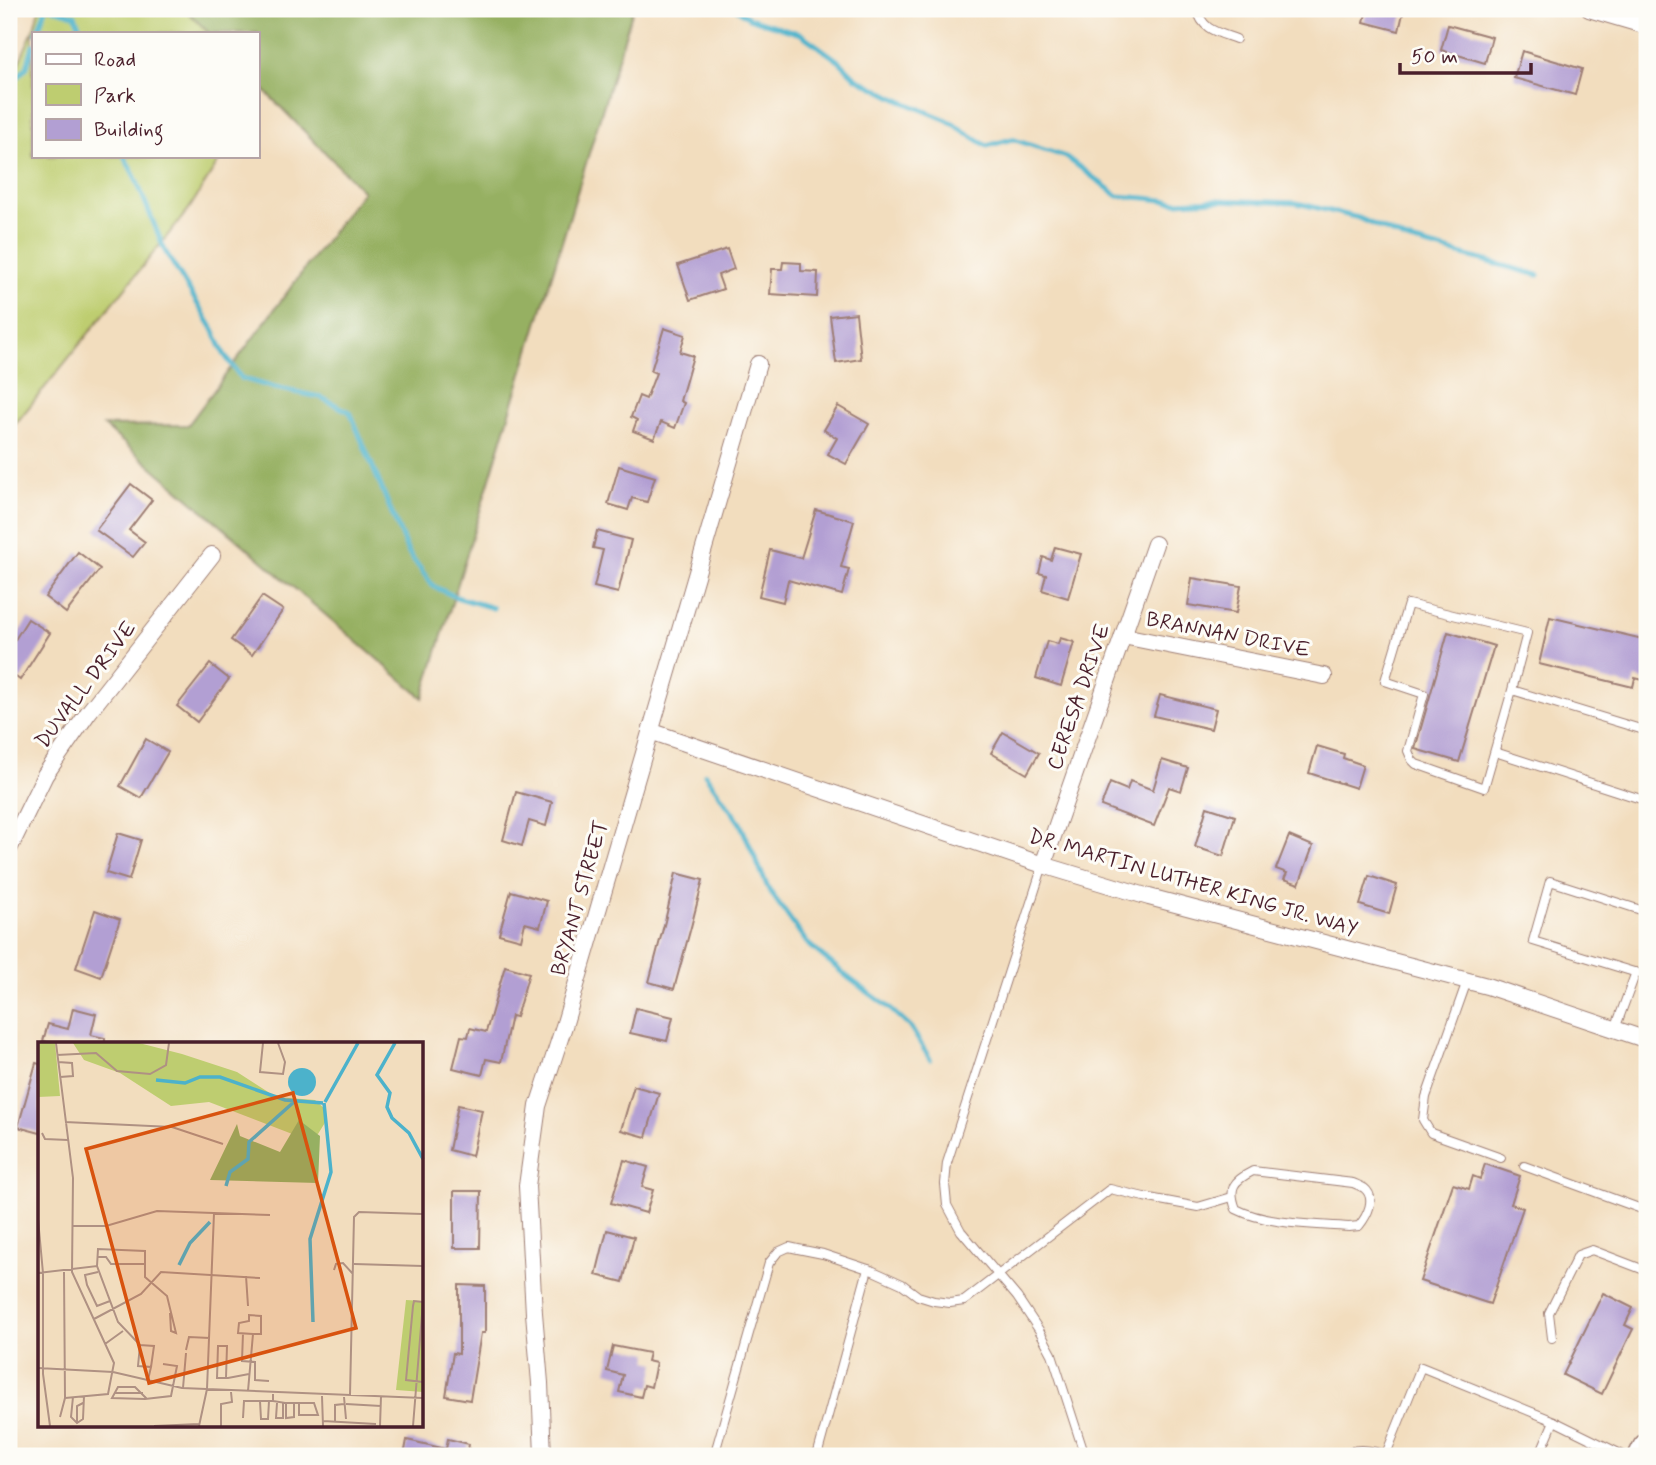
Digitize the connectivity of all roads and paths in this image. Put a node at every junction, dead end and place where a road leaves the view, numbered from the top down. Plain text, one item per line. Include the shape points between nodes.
1 (1197, 9) edge
2 (1589, 9) edge
3 (1647, 26) edge
4 (1236, 39) dead end
5 (758, 364) dead end
6 (1156, 544) dead end
7 (212, 555) dead end
8 (1123, 636) junction
9 (1324, 676) dead end
10 (1512, 690) junction
11 (650, 731) junction
12 (1647, 731) edge
13 (1495, 752) junction
14 (1647, 801) edge
15 (9, 849) edge
16 (1043, 865) junction
17 (1647, 912) edge
18 (1636, 972) junction
19 (1647, 976) edge
20 (1467, 981) junction
21 (1615, 1029) junction
22 (1647, 1040) edge
23 (1501, 1158) dead end
24 (1524, 1167) dead end
25 (1232, 1198) junction
26 (1647, 1210) edge
27 (868, 1269) junction
28 (1647, 1271) edge
29 (999, 1276) junction
30 (1552, 1338) dead end
31 (1554, 1420) junction
32 (1647, 1448) edge
33 (1390, 1455) edge
34 (543, 1456) edge
35 (714, 1456) edge
36 (817, 1456) edge
37 (1085, 1456) edge
38 (1342, 1456) edge
39 (1539, 1456) edge
40 (1625, 1456) edge
41 (1643, 1456) edge

1 - 4 lane via 1199,19 1210,29
2 - 3 street
5 - 11 street, BRYANT STREET
6 - 8 street, CERESA DRIVE
7 - 15 street, DUVALL DRIVE via 66,744 45,775
8 - 9 street, BRANNAN DRIVE
8 - 16 street, CERESA DRIVE
10 - 12 lane
10 - 13 lane
10 - 13 lane via 1527,634 1408,604 1385,681 1424,694 1408,751 1412,760 1484,788
11 - 16 street, DR. MARTIN LUTHER KING JR. WAY
11 - 34 street, BRYANT STREET via 538,1105 527,1186
13 - 14 lane
16 - 20 street, DR. MARTIN LUTHER KING JR. WAY
16 - 29 lane via 947,1163 947,1205 961,1231
17 - 18 lane via 1550,881 1533,941
18 - 19 lane
18 - 21 lane
20 - 21 street, DR. MARTIN LUTHER KING JR. WAY
20 - 23 lane via 1426,1097 1423,1120 1431,1133
21 - 22 street, DR. MARTIN LUTHER KING JR. WAY
24 - 26 lane
25 - 25 lane via 1236,1209 1248,1216 1349,1227 1359,1226 1365,1218 1370,1196 1353,1183 1253,1171 1236,1183
25 - 29 lane via 1198,1207 1111,1189
27 - 29 lane via 918,1296 950,1303 964,1301
27 - 35 lane via 798,1248 778,1252 769,1263
27 - 36 lane
28 - 30 lane via 1592,1250 1578,1255 1549,1313
29 - 37 lane via 1052,1354
31 - 33 lane via 1420,1367
31 - 39 lane
31 - 40 lane
32 - 41 highway
33 - 38 lane via 1360,1450

